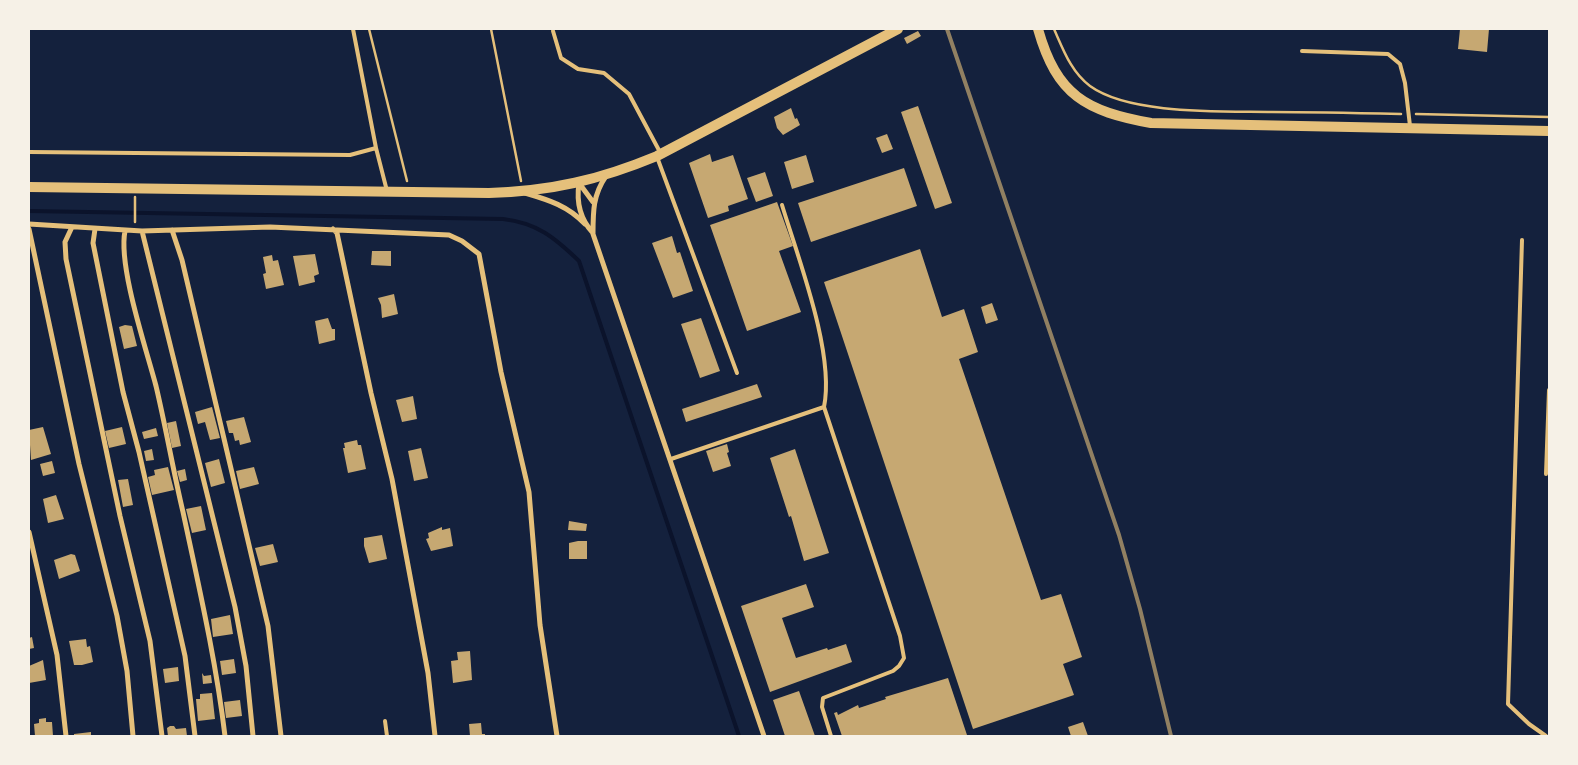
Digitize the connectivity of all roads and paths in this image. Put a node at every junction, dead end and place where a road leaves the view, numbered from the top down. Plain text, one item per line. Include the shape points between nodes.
1 (353, 29) edge
2 (369, 29) edge
3 (491, 29) edge
4 (898, 29) edge
5 (1038, 29) edge
6 (1054, 29) edge
7 (553, 31) dead end
8 (1302, 51) dead end
9 (1408, 114) junction
10 (1549, 117) edge
11 (1410, 128) junction
12 (1549, 132) edge
13 (376, 148) junction
14 (29, 152) edge
15 (659, 155) junction
16 (606, 175) junction
17 (528, 182) dead end
18 (579, 184) junction
19 (29, 187) edge
20 (520, 188) junction
21 (387, 192) junction
22 (410, 192) junction
23 (593, 202) junction
24 (135, 203) dead end
25 (782, 205) dead end
26 (29, 224) edge
27 (585, 224) junction
28 (72, 227) junction
29 (333, 228) junction
30 (95, 229) junction
31 (29, 230) edge
32 (135, 230) junction
33 (172, 230) junction
34 (125, 231) junction
35 (142, 231) junction
36 (594, 234) junction
37 (1522, 240) dead end
38 (737, 373) dead end
39 (1549, 390) edge
40 (824, 407) junction
41 (671, 459) junction
42 (1546, 474) dead end
43 (29, 532) edge
44 (386, 721) dead end
45 (66, 736) edge
46 (133, 736) edge
47 (162, 736) edge
48 (195, 736) edge
49 (225, 736) edge
50 (254, 736) edge
51 (281, 736) edge
52 (387, 736) edge
53 (436, 736) edge
54 (556, 736) edge
55 (764, 736) edge
56 (831, 736) edge
57 (1546, 736) edge

1 - 13 lane
2 - 22 path
3 - 20 path
4 - 15 main road
5 - 11 main road via 1049,58 1070,90 1086,104 1124,118 1151,123
6 - 9 path via 1074,71 1082,80 1101,93 1120,100 1188,110
7 - 15 lane via 561,58 578,69 604,73 629,94
8 - 9 lane via 1388,54 1400,64
9 - 10 path
9 - 11 lane
11 - 12 main road
13 - 14 lane via 350,155
13 - 21 lane
15 - 16 main road
15 - 38 lane
16 - 18 main road
16 - 23 street
17 - 20 path
18 - 20 main road
18 - 23 street
18 - 27 street via 578,203
19 - 21 main road
20 - 22 main road
20 - 27 street via 565,207
21 - 22 main road
23 - 36 street
24 - 32 path
25 - 40 lane via 818,331 825,366
26 - 28 street
27 - 36 street
28 - 30 street
28 - 47 street via 64,242 66,259 150,641
29 - 33 street
29 - 53 street via 337,233 360,348 392,479 428,673
29 - 54 street via 449,235 479,254 500,372 529,492 540,625
30 - 34 street
30 - 48 street via 93,243 119,373 185,656
31 - 46 street via 117,616 127,671
32 - 34 street
32 - 35 street
33 - 35 street
33 - 51 street via 182,260 268,626
34 - 49 street via 122,246 127,272 206,618 219,683
35 - 50 street via 235,607
36 - 41 street
37 - 57 lane via 1508,704
39 - 42 lane
40 - 41 lane
40 - 56 lane via 900,636 904,658 893,671 823,698 822,707
41 - 55 street
43 - 45 street via 57,655
44 - 52 lane

